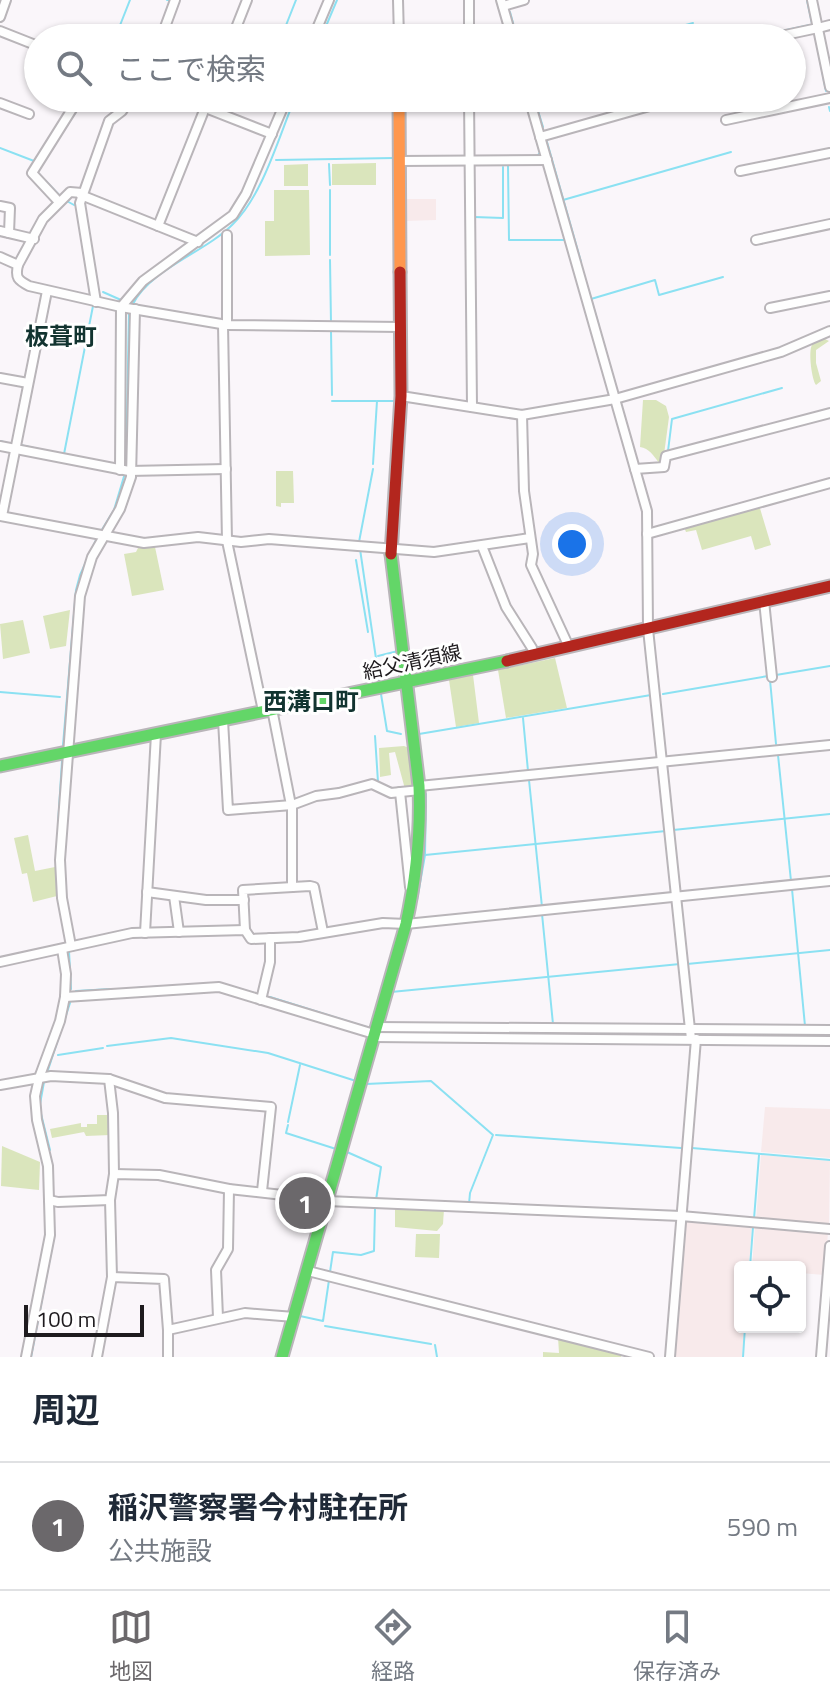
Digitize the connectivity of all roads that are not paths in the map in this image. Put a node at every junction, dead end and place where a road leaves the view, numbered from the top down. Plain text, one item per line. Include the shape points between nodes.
1 (6, 0) edge
2 (175, 0) edge
3 (247, 0) edge
4 (329, 0) edge
5 (398, 0) edge
6 (469, 0) edge
7 (524, 0) edge
8 (812, 0) edge
9 (502, 3) edge
10 (0, 17) edge
11 (166, 24) edge
12 (238, 24) edge
13 (319, 24) edge
14 (399, 24) edge
15 (469, 24) edge
16 (508, 24) edge
17 (830, 25) edge
18 (818, 28) junction
19 (0, 31) edge
20 (806, 31) edge
21 (24, 40) edge
22 (830, 87) edge
23 (830, 98) edge
24 (0, 103) edge
25 (806, 103) edge
26 (70, 112) edge
27 (121, 112) edge
28 (203, 112) edge
29 (215, 112) edge
30 (281, 112) edge
31 (399, 112) edge
32 (469, 112) edge
33 (533, 112) edge
34 (628, 112) edge
35 (764, 112) edge
36 (29, 114) dead end
37 (726, 120) dead end
38 (272, 134) junction
39 (540, 137) junction
40 (830, 153) edge
41 (547, 160) junction
42 (400, 161) junction
43 (469, 161) junction
44 (740, 171) dead end
45 (82, 194) junction
46 (59, 202) junction
47 (0, 206) edge
48 (830, 224) edge
49 (158, 226) junction
50 (5, 232) edge
51 (227, 235) dead end
52 (34, 239) junction
53 (756, 240) dead end
54 (198, 242) junction
55 (0, 257) edge
56 (18, 265) junction
57 (47, 291) junction
58 (830, 296) edge
59 (96, 302) junction
60 (129, 308) junction
61 (770, 308) dead end
62 (225, 325) junction
63 (401, 327) junction
64 (830, 331) edge
65 (0, 378) edge
66 (28, 383) junction
67 (401, 396) junction
68 (615, 399) junction
69 (472, 407) junction
70 (830, 413) edge
71 (522, 415) junction
72 (0, 446) edge
73 (15, 449) junction
74 (226, 469) junction
75 (635, 469) junction
76 (126, 470) junction
77 (830, 483) edge
78 (1, 516) edge
79 (647, 534) junction
80 (101, 535) junction
81 (530, 538) junction
82 (227, 541) junction
83 (482, 546) junction
84 (390, 547) junction
85 (830, 586) edge
86 (764, 601) junction
87 (648, 629) junction
88 (569, 647) junction
89 (534, 655) junction
90 (772, 677) dead end
91 (407, 681) junction
92 (268, 710) junction
93 (223, 720) junction
94 (156, 734) junction
95 (830, 745) edge
96 (67, 752) junction
97 (662, 762) junction
98 (0, 766) edge
99 (420, 788) junction
100 (400, 792) junction
101 (291, 805) junction
102 (830, 881) edge
103 (292, 887) junction
104 (147, 892) junction
105 (174, 896) junction
106 (676, 897) junction
107 (412, 898) junction
108 (244, 900) junction
109 (406, 924) junction
110 (245, 930) junction
111 (179, 932) junction
112 (323, 932) junction
113 (145, 933) junction
114 (270, 938) junction
115 (67, 948) junction
116 (0, 962) edge
117 (65, 997) junction
118 (261, 1000) junction
119 (690, 1029) junction
120 (830, 1030) edge
121 (375, 1033) junction
122 (693, 1039) junction
123 (830, 1041) edge
124 (39, 1078) junction
125 (109, 1079) junction
126 (0, 1085) edge
127 (114, 1174) junction
128 (229, 1189) junction
129 (262, 1191) junction
130 (49, 1200) junction
131 (110, 1200) junction
132 (327, 1201) junction
133 (681, 1216) junction
134 (830, 1229) edge
135 (830, 1246) edge
136 (308, 1271) junction
137 (112, 1277) junction
138 (218, 1317) junction
139 (294, 1317) junction
140 (168, 1330) junction
141 (26, 1357) edge
142 (97, 1357) edge
143 (168, 1357) edge
144 (282, 1357) edge
145 (649, 1357) edge
146 (670, 1357) edge
147 (821, 1357) edge

1 - 10 street
2 - 11 street
3 - 12 street
4 - 13 street
5 - 14 street
6 - 15 street
7 - 9 street
8 - 18 street
9 - 16 street
17 - 18 street
18 - 20 street
18 - 22 street
19 - 21 street
23 - 25 street
24 - 36 street
26 - 46 street via 32,173
27 - 45 street via 109,121
28 - 49 street
29 - 38 street
30 - 38 street
31 - 42 street
32 - 43 street
33 - 39 street
34 - 39 street
35 - 37 street
38 - 54 street via 233,215
39 - 41 street
40 - 44 street
41 - 43 street
41 - 68 street
42 - 43 street
42 - 63 street
43 - 69 street
45 - 46 street via 70,192
45 - 49 street
45 - 59 street via 80,215
46 - 52 street
47 - 50 street via 10,208
48 - 53 street
49 - 54 street
50 - 52 street
51 - 62 street
52 - 56 street
54 - 60 street via 143,281
55 - 56 street
56 - 57 street via 18,280
57 - 59 street
57 - 66 street
58 - 61 street
59 - 60 street
60 - 62 street
60 - 76 street
60 - 76 street
62 - 63 street
62 - 74 street
63 - 67 street
64 - 68 street via 781,352
65 - 66 street
66 - 73 street
67 - 69 street
67 - 84 street
68 - 71 street
68 - 75 street
69 - 71 street
70 - 75 street via 666,456 664,467
71 - 81 street
72 - 73 street
73 - 76 street
73 - 78 street
74 - 76 street
74 - 82 street
75 - 79 street via 647,511
76 - 80 street via 120,509
77 - 79 street
78 - 80 street
79 - 87 street
80 - 82 street via 144,543 198,537
80 - 96 street via 80,596
81 - 83 street
81 - 88 street via 531,565
82 - 84 street
82 - 92 street
83 - 84 street via 434,552
83 - 89 street via 506,607
84 - 91 street
85 - 86 street, 給父清須線
86 - 87 street, 給父清須線
86 - 90 street
87 - 88 street, 給父清須線
87 - 97 street
88 - 89 street, 給父清須線
89 - 91 street, 給父清須線
91 - 92 street, 給父清須線
91 - 99 street
92 - 93 street, 給父清須線
92 - 101 street
93 - 94 street, 給父清須線
93 - 101 street via 228,810
94 - 96 street, 給父清須線
94 - 104 street
95 - 97 street
96 - 98 street, 給父清須線
96 - 115 street via 60,876
97 - 99 street
97 - 106 street
99 - 100 street
99 - 107 street via 419,865
100 - 101 street via 372,784
100 - 107 street
101 - 103 street
102 - 106 street
103 - 108 street via 243,890
103 - 112 street via 314,887
104 - 105 street
104 - 113 street
105 - 108 street
105 - 111 street
106 - 109 street
106 - 119 street
107 - 109 street
108 - 110 street
109 - 112 street
109 - 121 street
110 - 111 street
110 - 114 street via 251,939
111 - 113 street
112 - 114 street
113 - 115 street
114 - 118 street
115 - 116 street
115 - 117 street
117 - 118 street via 219,987
117 - 124 street
118 - 121 street
119 - 120 street
119 - 121 street
119 - 122 street
121 - 122 street
121 - 132 street
122 - 123 street
122 - 133 street
124 - 125 street
124 - 126 street
124 - 130 street via 35,1107 45,1145
125 - 127 street
125 - 129 street via 165,1098 271,1107
127 - 128 street via 159,1175
127 - 131 street
128 - 129 street
128 - 138 street via 228,1249 216,1270
129 - 132 street
130 - 131 street
130 - 141 street via 50,1235
131 - 137 street
132 - 133 street
132 - 136 street
133 - 134 street
133 - 146 street
135 - 147 street
136 - 139 street
136 - 145 street
137 - 140 street via 164,1279
137 - 142 street
138 - 139 street
138 - 140 street
139 - 144 street
140 - 143 street

